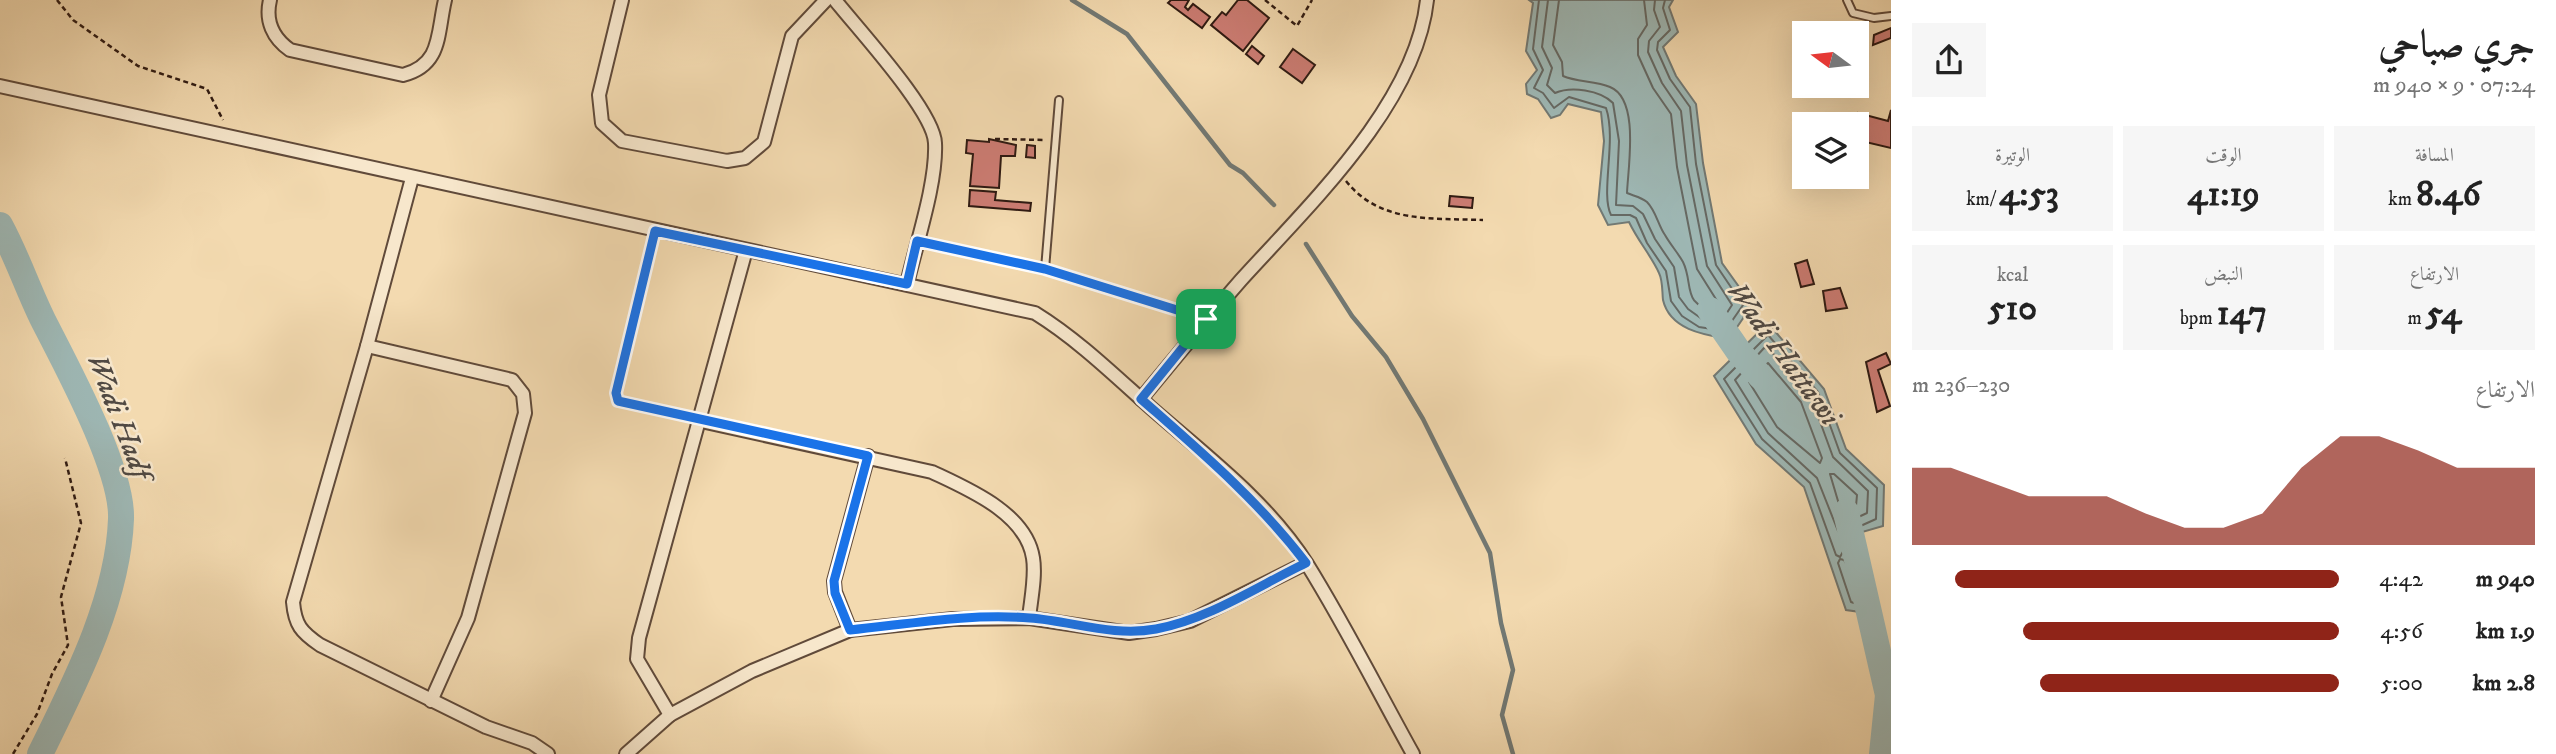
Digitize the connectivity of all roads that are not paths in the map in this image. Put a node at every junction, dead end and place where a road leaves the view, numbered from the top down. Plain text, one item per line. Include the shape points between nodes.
1 (270, 0) edge
2 (445, 0) edge
3 (622, 0) edge
4 (826, 0) edge
5 (835, 0) edge
6 (1427, 0) edge
7 (1847, 0) edge
8 (1891, 16) edge
9 (0, 86) edge
10 (1059, 100) dead end
11 (412, 178) junction
12 (917, 241) junction
13 (746, 250) junction
14 (907, 284) junction
15 (368, 346) junction
16 (1141, 399) junction
17 (701, 421) junction
18 (868, 456) junction
19 (1306, 563) junction
20 (1029, 618) junction
21 (850, 630) junction
22 (431, 701) junction
23 (670, 715) junction
24 (548, 754) edge
25 (626, 754) edge
26 (1413, 754) edge

1 - 2 street via 272,32 290,50 403,75 421,70 430,61
3 - 4 street via 599,95 602,123 622,141 727,161 745,158 764,142 792,36
5 - 12 street via 929,121 936,141
6 - 16 street via 1409,69 1382,114
7 - 8 lane via 1853,13 1860,16
9 - 11 street
10 - 12 lane via 1045,269
11 - 13 street
11 - 15 street
12 - 14 street
13 - 14 street
13 - 17 street
14 - 16 street via 1035,313
15 - 22 street via 298,583 294,619 300,632 320,646
15 - 22 street via 512,380 523,394 525,413 468,618
16 - 19 street via 1237,482
17 - 18 street
17 - 23 street via 639,638 637,659
18 - 20 street via 932,472 960,485 1026,535 1033,558
18 - 21 street via 834,581
19 - 20 street via 1190,621 1156,629 1129,633
19 - 26 street
20 - 21 street via 953,619
21 - 23 street via 752,671
22 - 24 street
23 - 25 street

